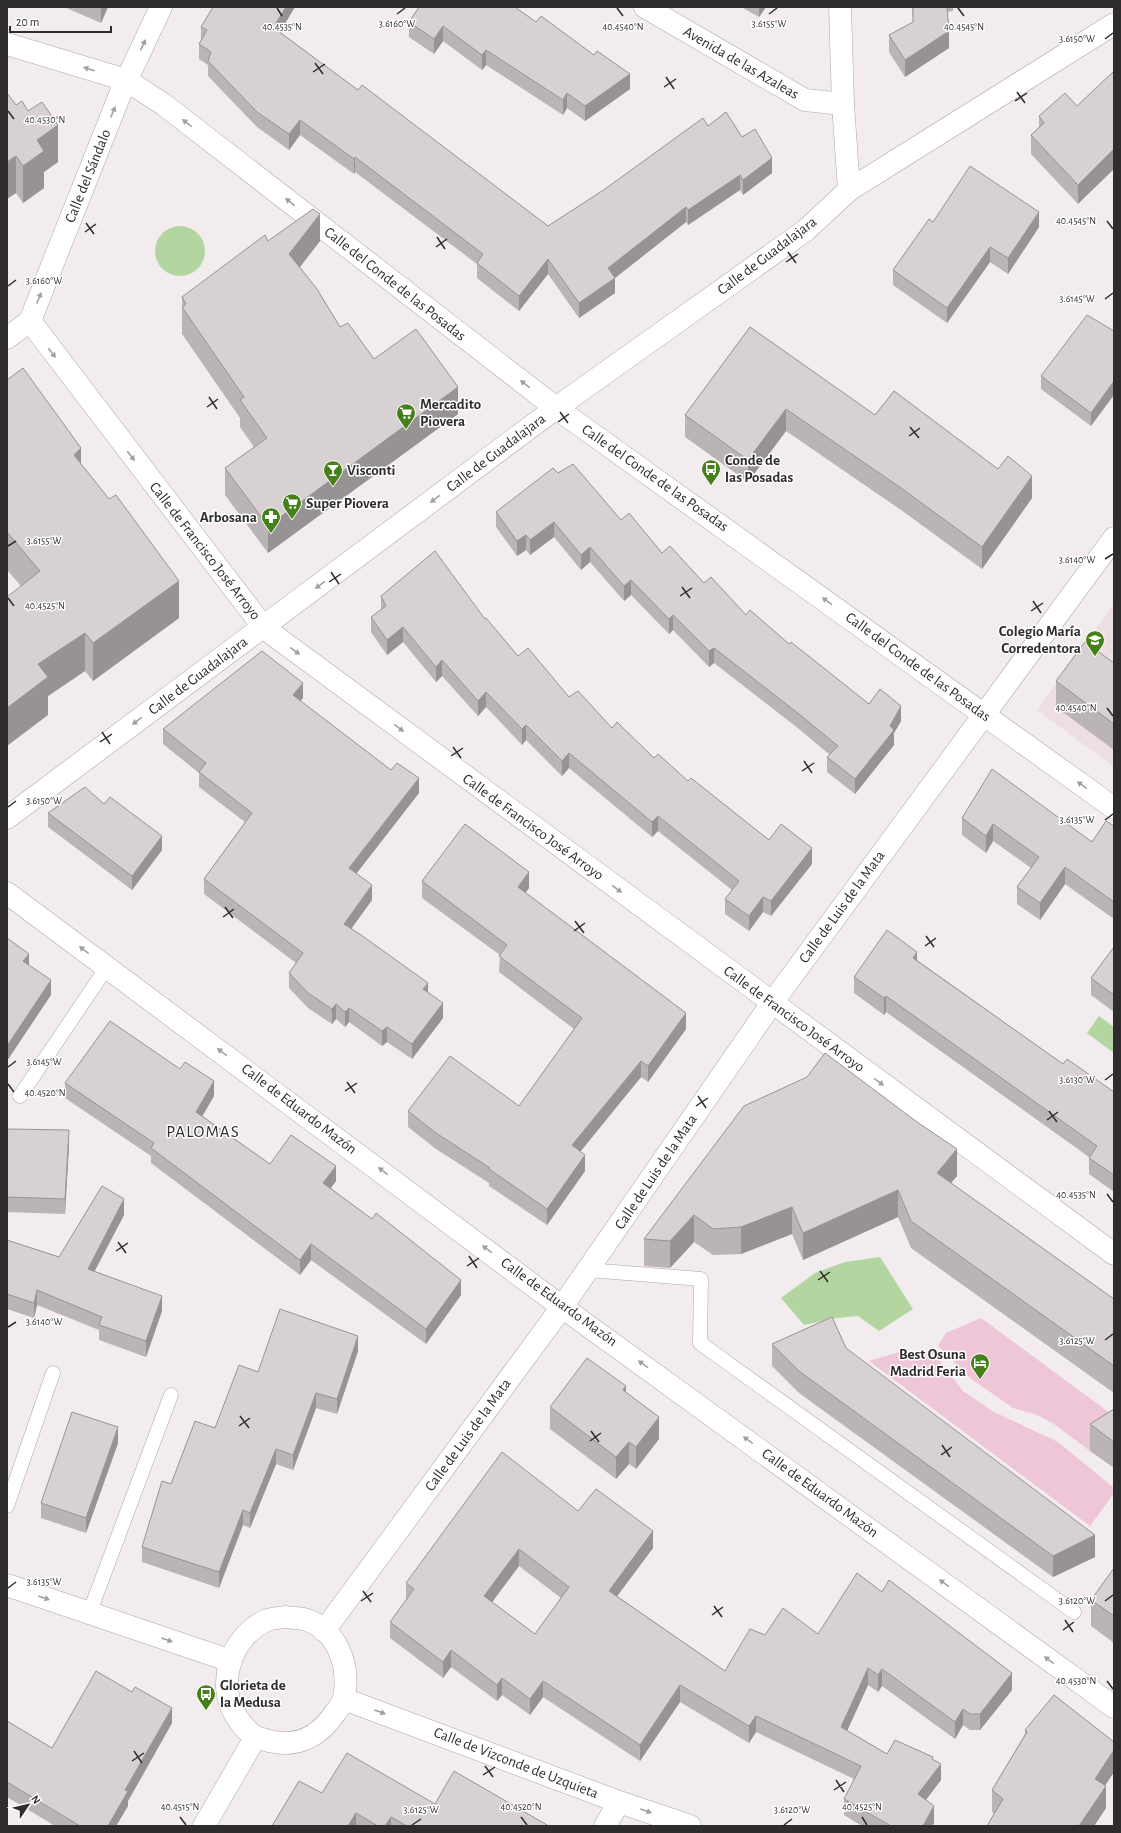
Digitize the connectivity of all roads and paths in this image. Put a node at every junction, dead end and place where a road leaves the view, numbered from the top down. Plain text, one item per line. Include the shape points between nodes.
1 (160, 7) edge
2 (645, 7) edge
3 (840, 7) edge
4 (1114, 24) edge
5 (7, 44) edge
6 (126, 80) junction
7 (843, 104) junction
8 (849, 190) junction
9 (30, 321) junction
10 (7, 338) edge
11 (556, 408) junction
12 (1114, 538) edge
13 (264, 628) junction
14 (984, 714) junction
15 (1114, 808) edge
16 (7, 818) edge
17 (7, 893) edge
18 (107, 967) junction
19 (772, 1003) junction
20 (20, 1096) dead end
21 (1114, 1254) edge
22 (588, 1270) junction
23 (562, 1307) junction
24 (53, 1373) dead end
25 (171, 1395) dead end
26 (7, 1506) edge
27 (7, 1586) edge
28 (1074, 1612) dead end
29 (89, 1614) junction
30 (324, 1631) junction
31 (231, 1661) junction
32 (344, 1699) junction
33 (1114, 1707) edge
34 (255, 1738) junction
35 (619, 1802) junction
36 (204, 1826) edge
37 (605, 1826) edge
38 (690, 1826) edge

6 -> 1 street, Calle del Sándalo
2 - 7 street, Avenida de las Azaleas via 804,100
3 - 7 street
4 - 8 street, Calle de Guadalajara
6 -> 5 street, Calle del Conde de las Posadas
9 -> 6 street, Calle del Sándalo
11 -> 6 street, Calle del Conde de las Posadas via 163,104
7 - 8 street
8 - 11 street, Calle de Guadalajara via 806,230
9 - 10 street
9 -> 13 street, Calle de Francisco José Arroyo
11 -> 13 street, Calle de Guadalajara
14 -> 11 street, Calle del Conde de las Posadas
12 - 14 street, Calle de Luis de la Mata
13 -> 16 street, Calle de Guadalajara
13 -> 19 street, Calle de Francisco José Arroyo
15 -> 14 street, Calle del Conde de las Posadas
14 - 19 street, Calle de Luis de la Mata
18 -> 17 street, Calle de Eduardo Mazón
18 - 20 lane
23 -> 18 street, Calle de Eduardo Mazón
19 -> 21 street, Calle de Francisco José Arroyo
19 - 22 street, Calle de Luis de la Mata
22 - 23 street, Calle de Luis de la Mata
22 - 28 lane via 701,1279 700,1343
23 - 30 street, Calle de Luis de la Mata
33 -> 23 street, Calle de Eduardo Mazón
24 - 26 lane
25 - 29 lane
27 -> 29 street
29 -> 31 street
30 - 31 street via 304,1620 286,1617 266,1620 248,1632
30 - 32 street via 339,1647 345,1669
31 - 34 street via 226,1681 229,1700 244,1728
32 - 34 street via 325,1728 310,1738 292,1744
32 -> 35 street, Calle de Vizconde de Uzquieta
34 - 36 street
35 - 37 street
35 -> 38 street, Calle de Vizconde de Uzquieta

